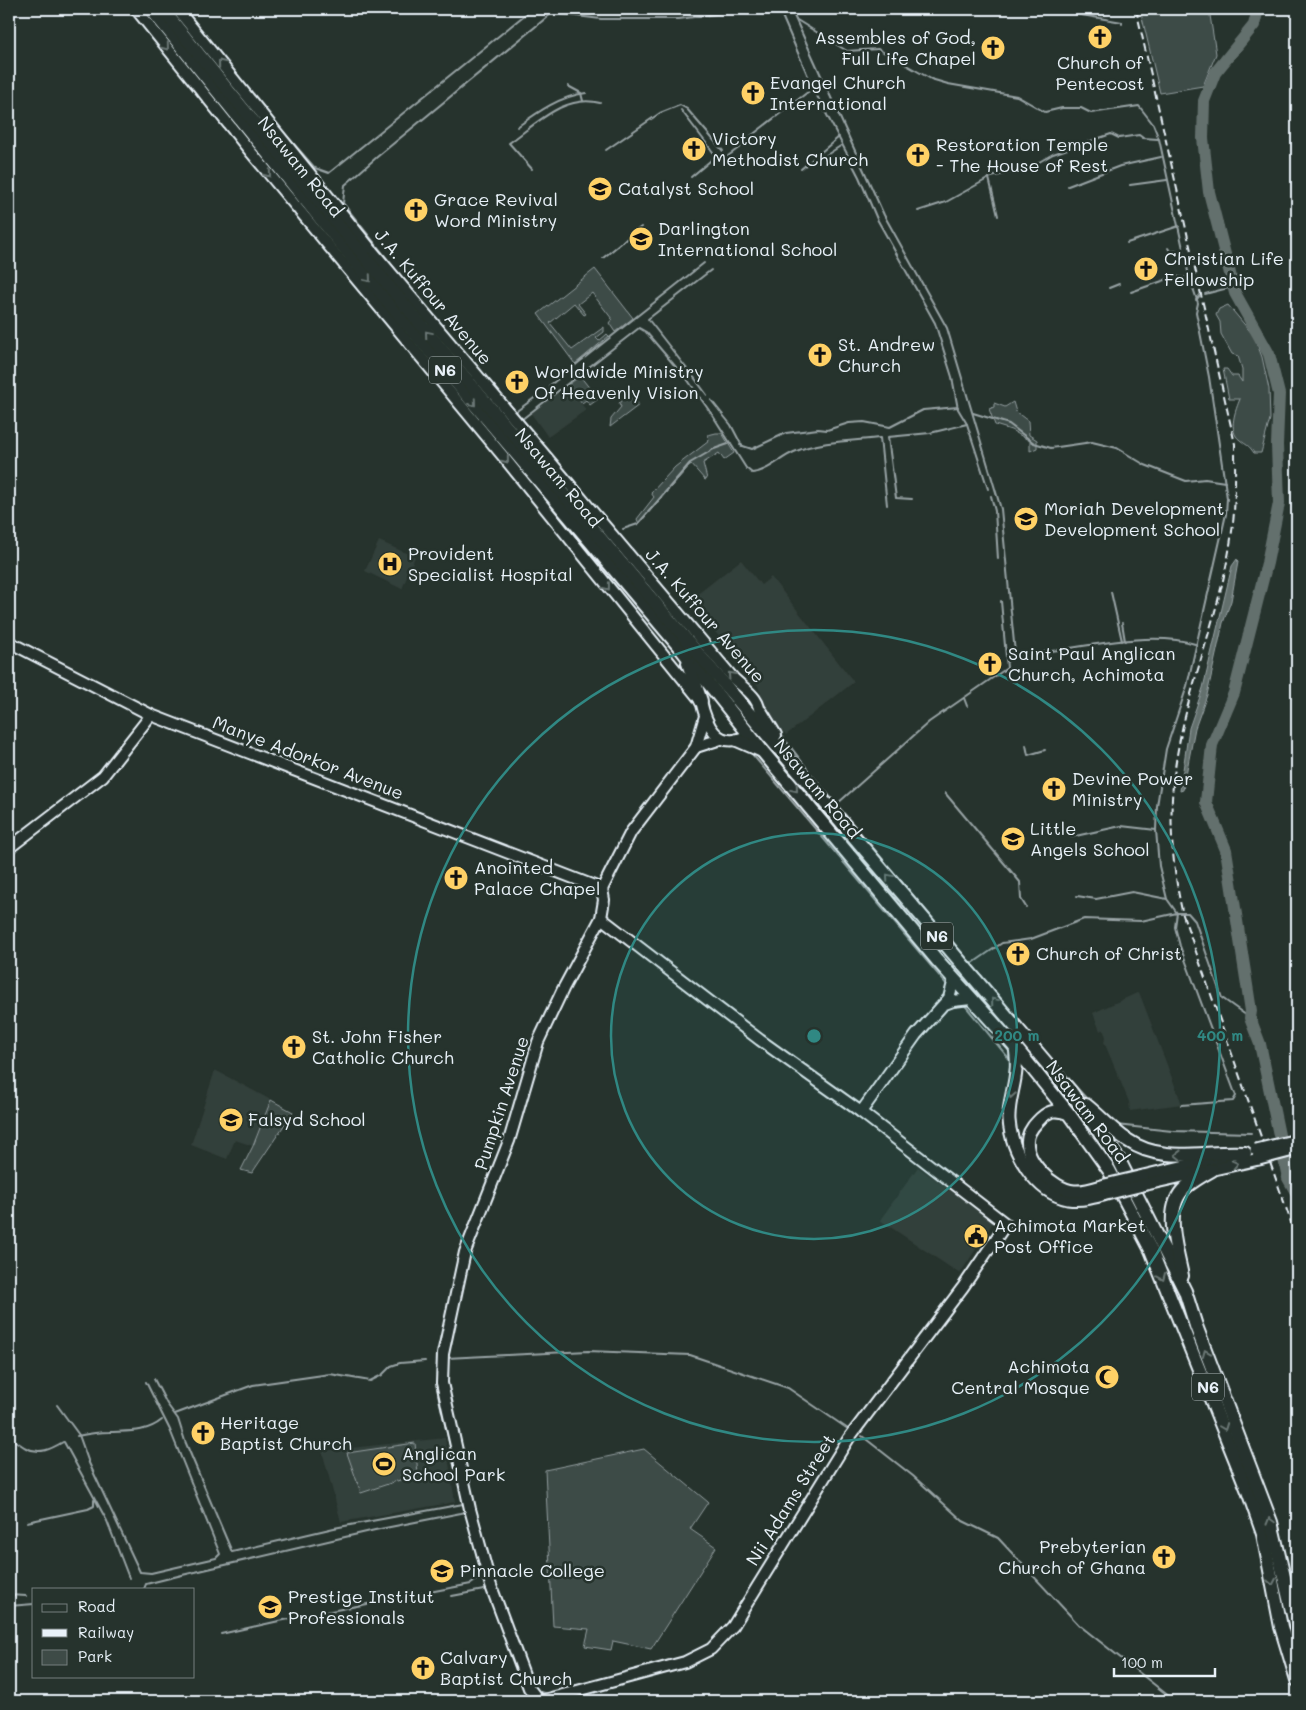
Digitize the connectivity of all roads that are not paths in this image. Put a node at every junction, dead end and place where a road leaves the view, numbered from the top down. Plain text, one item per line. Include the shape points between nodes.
1 (136, 9) edge
2 (151, 9) edge
3 (162, 9) edge
4 (177, 9) edge
5 (9, 642) edge
6 (682, 650) junction
7 (701, 702) junction
8 (761, 712) junction
9 (151, 715) junction
10 (705, 716) junction
11 (754, 731) junction
12 (721, 739) junction
13 (737, 740) junction
14 (696, 747) junction
15 (763, 752) junction
16 (804, 778) junction
17 (9, 848) edge
18 (602, 888) junction
19 (601, 918) junction
20 (954, 979) junction
21 (970, 999) junction
22 (944, 1004) junction
23 (1015, 1047) junction
24 (1071, 1092) junction
25 (861, 1112) junction
26 (1069, 1114) junction
27 (1297, 1140) edge
28 (1297, 1149) edge
29 (1253, 1154) junction
30 (1212, 1170) junction
31 (1145, 1180) junction
32 (1107, 1189) junction
33 (1184, 1291) junction
34 (1281, 1627) junction
35 (1296, 1628) edge
36 (1297, 1680) edge
37 (539, 1701) edge

1 -> 7 street
2 -> 6 highway, Nsawam Road / N6 via 366,275
11 -> 3 highway, Nsawam Road / N6
8 -> 4 street, J.A. Kuffour Avenue via 752,694 734,679 369,247
5 - 9 street, Manye Adorkor Avenue
6 - 7 highway
6 - 11 highway, Nsawam Road / N6
7 - 10 street
8 - 11 street, J.A. Kuffour Avenue
8 - 16 highway
9 - 17 street via 108,771
9 - 18 street, Manye Adorkor Avenue
10 - 12 street
10 - 14 street
11 - 13 street
11 - 15 highway, Nsawam Road / N6
11 - 16 highway, Nsawam Road / N6
12 - 13 street
12 - 14 street
13 - 15 highway
14 - 18 street via 631,832
15 -> 20 highway, Nsawam Road / N6
24 -> 16 highway, Nsawam Road / N6
18 - 19 street, Pumpkin Avenue
19 - 25 street via 760,1040
19 - 37 street, Pumpkin Avenue via 538,1042 509,1141 466,1252 443,1354 442,1383 470,1510 491,1586 529,1688
20 - 21 highway, Nsawam Road / N6
20 - 22 street via 952,992
21 - 22 street
21 - 23 highway, Nsawam Road / N6
22 - 25 street via 916,1035
23 - 26 highway, Nsawam Road / N6
23 -> 32 main road via 1016,1072 1009,1118 1014,1144 1025,1165 1039,1183 1058,1196 1080,1200
29 -> 24 highway via 1173,1155 1144,1149 1114,1130
24 - 33 highway, Nsawam Road / N6 via 1119,1160
25 - 37 street, Nii Adams Street via 1006,1224 849,1438 733,1626 723,1637 711,1649 685,1662
26 - 32 main road via 1050,1111 1036,1123 1028,1136 1030,1153 1042,1171 1059,1187 1081,1191
26 -> 34 highway, Nsawam Road / N6 via 1109,1170 1136,1218 1185,1330 1263,1534
27 - 29 main road, bridge
28 - 29 main road, bridge
30 -> 29 main road
29 - 31 main road
30 - 31 main road
30 - 33 highway via 1185,1187 1176,1203 1172,1222
31 - 32 main road, bridge
35 -> 33 highway, Nsawam Road / N6 via 1271,1522
34 - 35 highway
34 - 36 highway, Nsawam Road / N6

